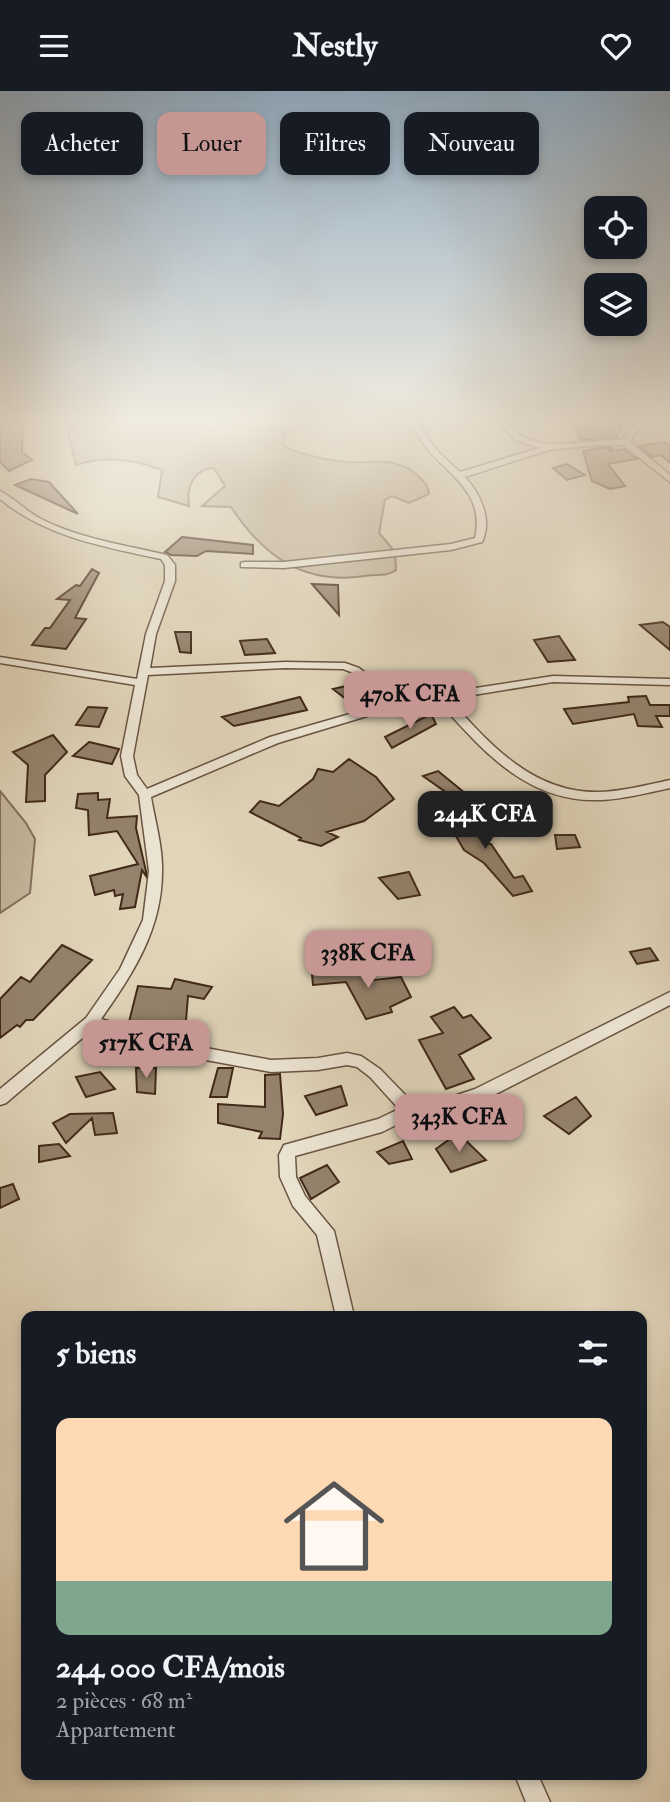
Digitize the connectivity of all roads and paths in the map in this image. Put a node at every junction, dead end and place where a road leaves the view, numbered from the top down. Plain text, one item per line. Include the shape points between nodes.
1 (7, 500) edge
2 (478, 500) edge
3 (244, 565) dead end
4 (0, 660) edge
5 (143, 678) junction
6 (670, 682) edge
7 (439, 695) junction
8 (396, 703) junction
9 (670, 784) edge
10 (145, 795) junction
11 (670, 998) edge
12 (90, 1022) junction
13 (0, 1098) edge
14 (410, 1111) junction
15 (344, 1311) edge
16 (529, 1780) edge
17 (538, 1802) edge

1 - 5 street via 27,517 59,530 164,557 170,565 170,581
2 - 3 street via 481,538 472,543 284,565
4 - 5 street
5 - 8 street via 285,665 345,666
5 - 10 street via 127,756 131,776
6 - 7 street via 553,679
7 - 8 street
7 - 9 street via 516,770 539,784 588,796
8 - 10 street via 274,740
10 - 12 street via 156,871 150,920 126,972
11 - 14 street via 480,1094 436,1109
12 - 13 street
12 - 14 street via 195,1052 271,1066 347,1059 361,1062
14 - 15 street via 382,1125 290,1150 287,1155 288,1177 299,1201 325,1231
16 - 17 street

